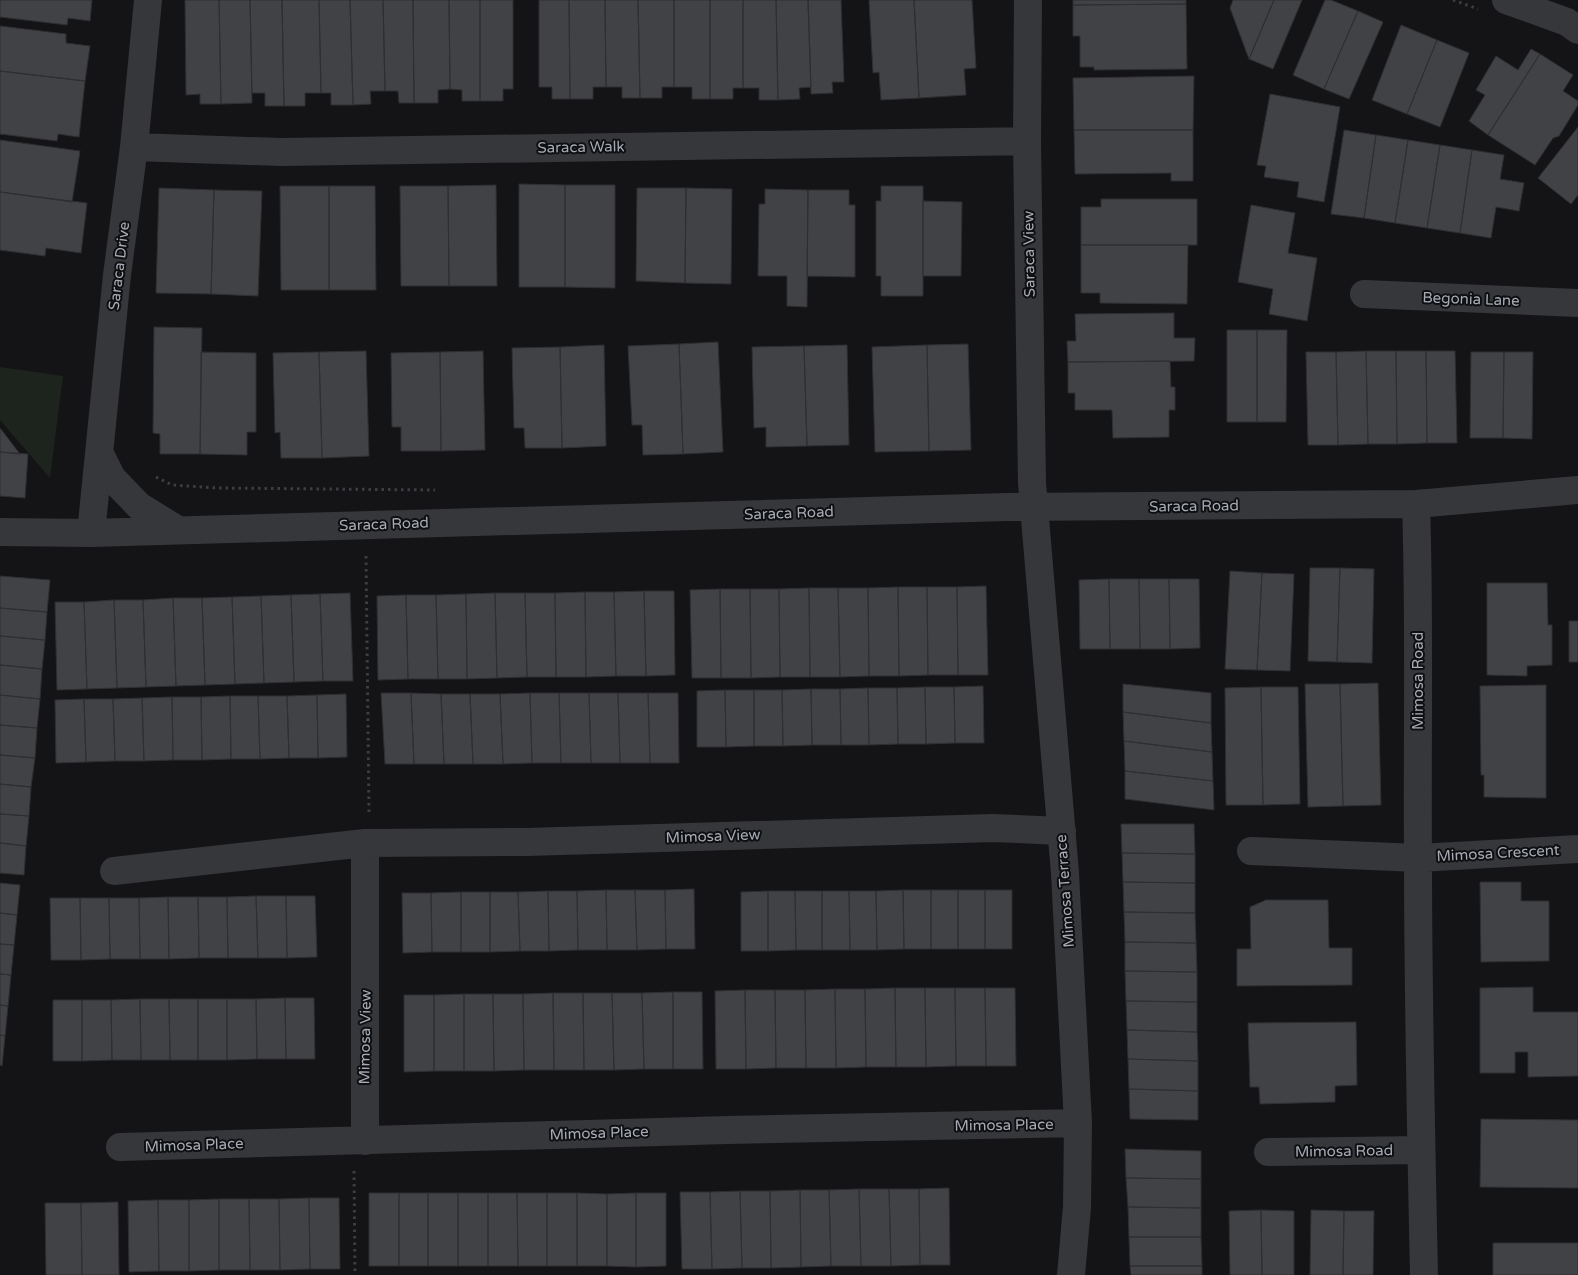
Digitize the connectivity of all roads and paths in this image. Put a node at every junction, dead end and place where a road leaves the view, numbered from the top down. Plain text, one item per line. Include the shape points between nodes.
1 (148, 0) edge
2 (1028, 0) edge
3 (1506, 0) edge
4 (1578, 30) edge
5 (1027, 141) junction
6 (134, 147) junction
7 (1364, 294) dead end
8 (1578, 303) edge
9 (100, 454) junction
10 (1578, 490) edge
11 (1416, 504) junction
12 (1033, 507) junction
13 (178, 530) junction
14 (0, 532) edge
15 (91, 533) junction
16 (366, 556) dead end
17 (367, 830) junction
18 (1062, 830) junction
19 (1578, 849) edge
20 (1251, 851) dead end
21 (1418, 858) junction
22 (114, 871) dead end
23 (1078, 1124) junction
24 (120, 1147) dead end
25 (1421, 1150) junction
26 (1268, 1152) dead end
27 (360, 1153) junction
28 (355, 1275) edge
29 (1071, 1275) edge
30 (1424, 1275) edge

1 - 6 street, Saraca Drive
2 - 5 street, Saraca View
3 - 4 street via 1567,22
5 - 6 street, Saraca Walk via 280,152
5 - 12 street, Saraca View
6 - 9 street, Saraca Drive via 117,275
7 - 8 street, Begonia Lane
9 - 13 street via 112,478 140,506
9 - 15 street, Saraca Drive
10 - 11 street, Saraca Road
11 - 12 street, Saraca Road
11 - 21 street, Mimosa Road
12 - 13 street, Saraca Road
12 - 18 street, Mimosa Terrace
13 - 15 street, Saraca Road
14 - 15 street, Saraca Road
16 - 17 path
17 - 18 street, Mimosa View via 527,842 993,828
17 - 22 street, Mimosa View
17 - 27 street, Mimosa View
18 - 23 street, Mimosa Terrace
19 - 21 street, Mimosa Crescent
20 - 21 street
21 - 25 street, Mimosa Road
23 - 27 street, Mimosa Place via 728,1130
23 - 29 street, Mimosa Terrace
24 - 27 street, Mimosa Place
25 - 26 street, Mimosa Road
25 - 30 street, Mimosa Road
27 - 28 path

